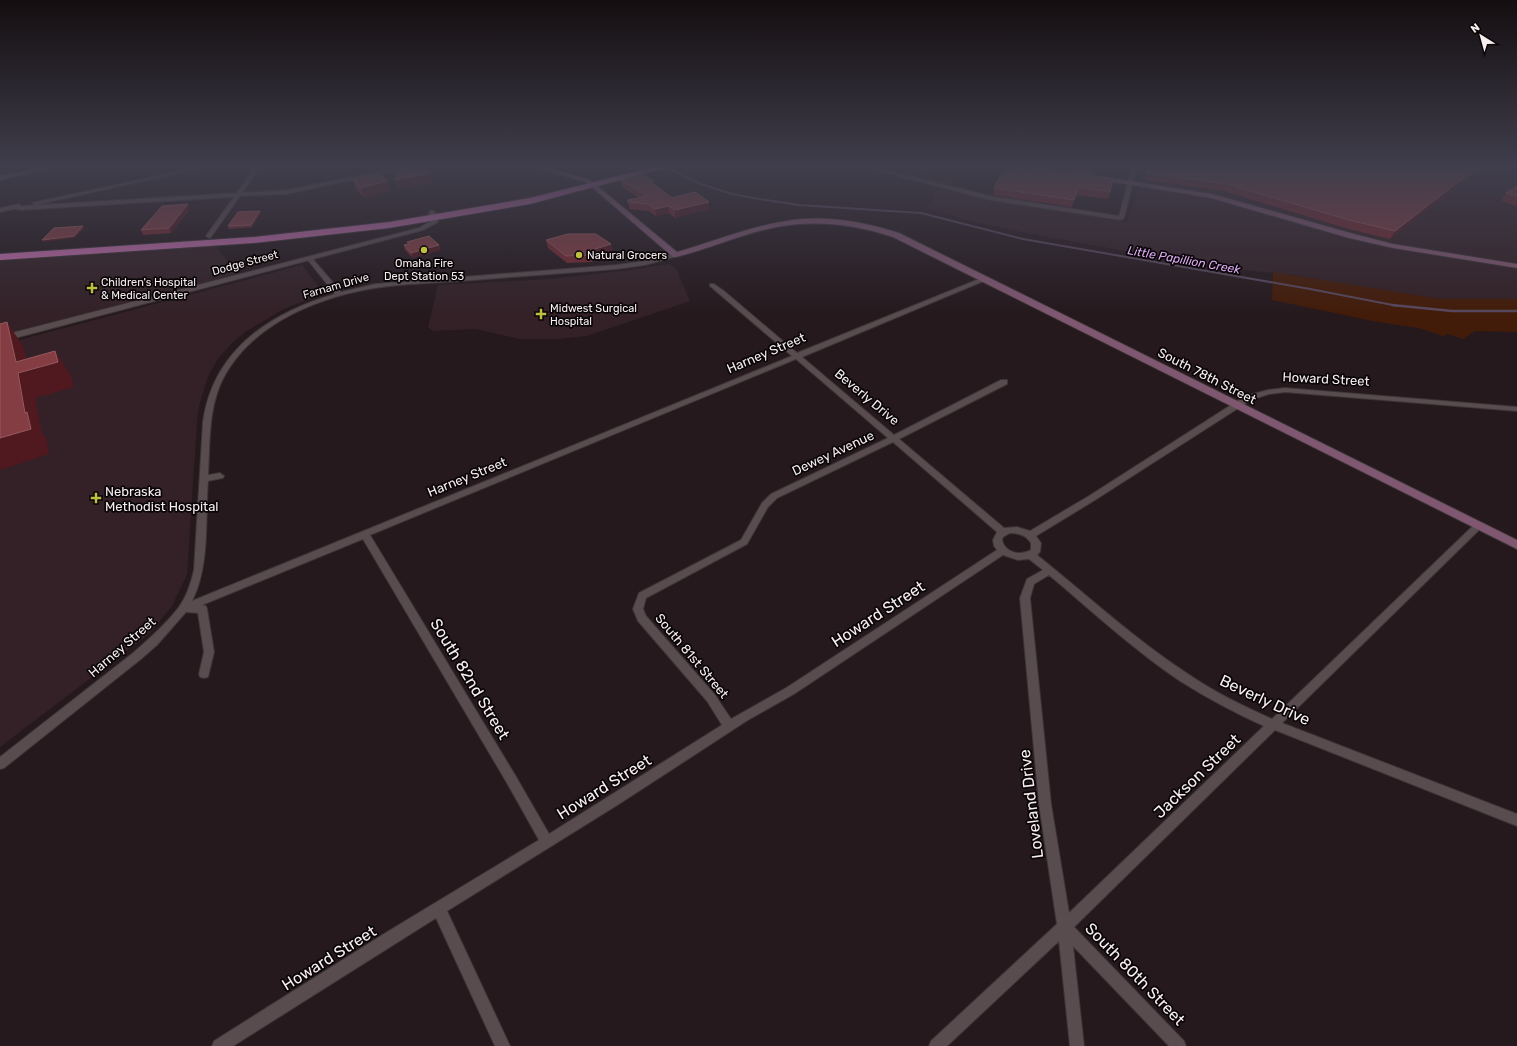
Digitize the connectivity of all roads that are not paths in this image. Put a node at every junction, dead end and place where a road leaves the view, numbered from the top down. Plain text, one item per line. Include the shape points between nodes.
1 (223, 216) edge
2 (425, 216) edge
3 (429, 216) edge
4 (432, 216) edge
5 (629, 216) edge
6 (1107, 216) edge
7 (1122, 216) edge
8 (1281, 216) edge
9 (885, 231) joint
10 (209, 236) junction
11 (0, 250) edge
12 (676, 255) junction
13 (0, 257) edge
14 (310, 258) junction
15 (1517, 266) edge
16 (984, 278) junction
17 (712, 285) dead end
18 (339, 294) junction
19 (0, 339) edge
20 (796, 356) junction
21 (1004, 382) dead end
22 (1237, 405) junction
23 (1517, 409) edge
24 (895, 438) junction
25 (220, 476) dead end
26 (203, 479) junction
27 (1478, 526) junction
28 (1003, 532) junction
29 (365, 534) junction
30 (1030, 535) junction
31 (1517, 545) edge
32 (1003, 551) junction
33 (1031, 555) junction
34 (1050, 570) junction
35 (639, 602) joint
36 (183, 609) junction
37 (204, 674) dead end
38 (1272, 724) junction
39 (730, 727) junction
40 (0, 764) edge
41 (1517, 820) edge
42 (546, 841) junction
43 (439, 909) junction
44 (1064, 928) junction
45 (219, 1046) edge
46 (503, 1046) edge
47 (936, 1046) edge
48 (1077, 1046) edge
49 (1179, 1046) edge

1 - 10 street
2 - 10 highway
3 - 13 highway via 346,231 277,238
4 - 14 street, Dodge Street via 403,234
5 - 12 main road
6 - 7 street via 1121,218
8 - 15 main road via 1393,246
9 - 12 main road, Farnam Drive via 844,223 788,223
9 - 16 main road, South 78th Street
10 - 11 highway
12 - 18 street, Farnam Drive via 616,267 385,284
14 - 18 street
14 - 19 street, Dodge Street
16 - 20 street, Harney Street
16 - 22 main road, South 78th Street
17 - 20 street, Beverly Drive
18 - 26 street, Farnam Drive via 267,325 246,341 232,358 216,387 210,406
20 - 24 street, Beverly Drive
20 - 29 street, Harney Street
21 - 24 street, Dewey Avenue
22 - 23 street, Howard Street via 1255,396 1285,390
22 - 27 main road, South 78th Street
22 - 30 street, Howard Street
24 - 28 street, Beverly Drive
24 - 35 street, Dewey Avenue via 774,496 765,505 744,542 646,593
25 - 26 street
26 - 36 street, Farnam Drive via 199,570 194,588
27 - 31 main road, South 78th Street
27 - 38 street, Jackson Street
28 - 30 street via 1019,530
28 - 32 street via 999,534 997,542
29 - 36 street, Harney Street
29 - 42 street, South 82nd Street
30 - 33 street via 1037,548
32 - 33 street via 1020,557
32 - 39 street, Howard Street via 790,691
33 - 34 street, Beverly Drive
34 - 38 street, Beverly Drive via 1174,670 1210,693
34 - 44 street, Loveland Drive via 1030,582 1025,598 1046,811
35 - 39 street, South 81st Street via 638,609 642,618 711,698
36 - 37 street via 202,609 209,652
36 - 40 street, Harney Street via 137,656
38 - 41 street, Beverly Drive
38 - 44 street, Jackson Street via 1230,768
39 - 42 street, Howard Street
42 - 43 street, Howard Street
43 - 45 street, Howard Street
43 - 46 street
44 - 47 street, Jackson Street
44 - 48 street, Loveland Drive
44 - 49 street, South 80th Street

